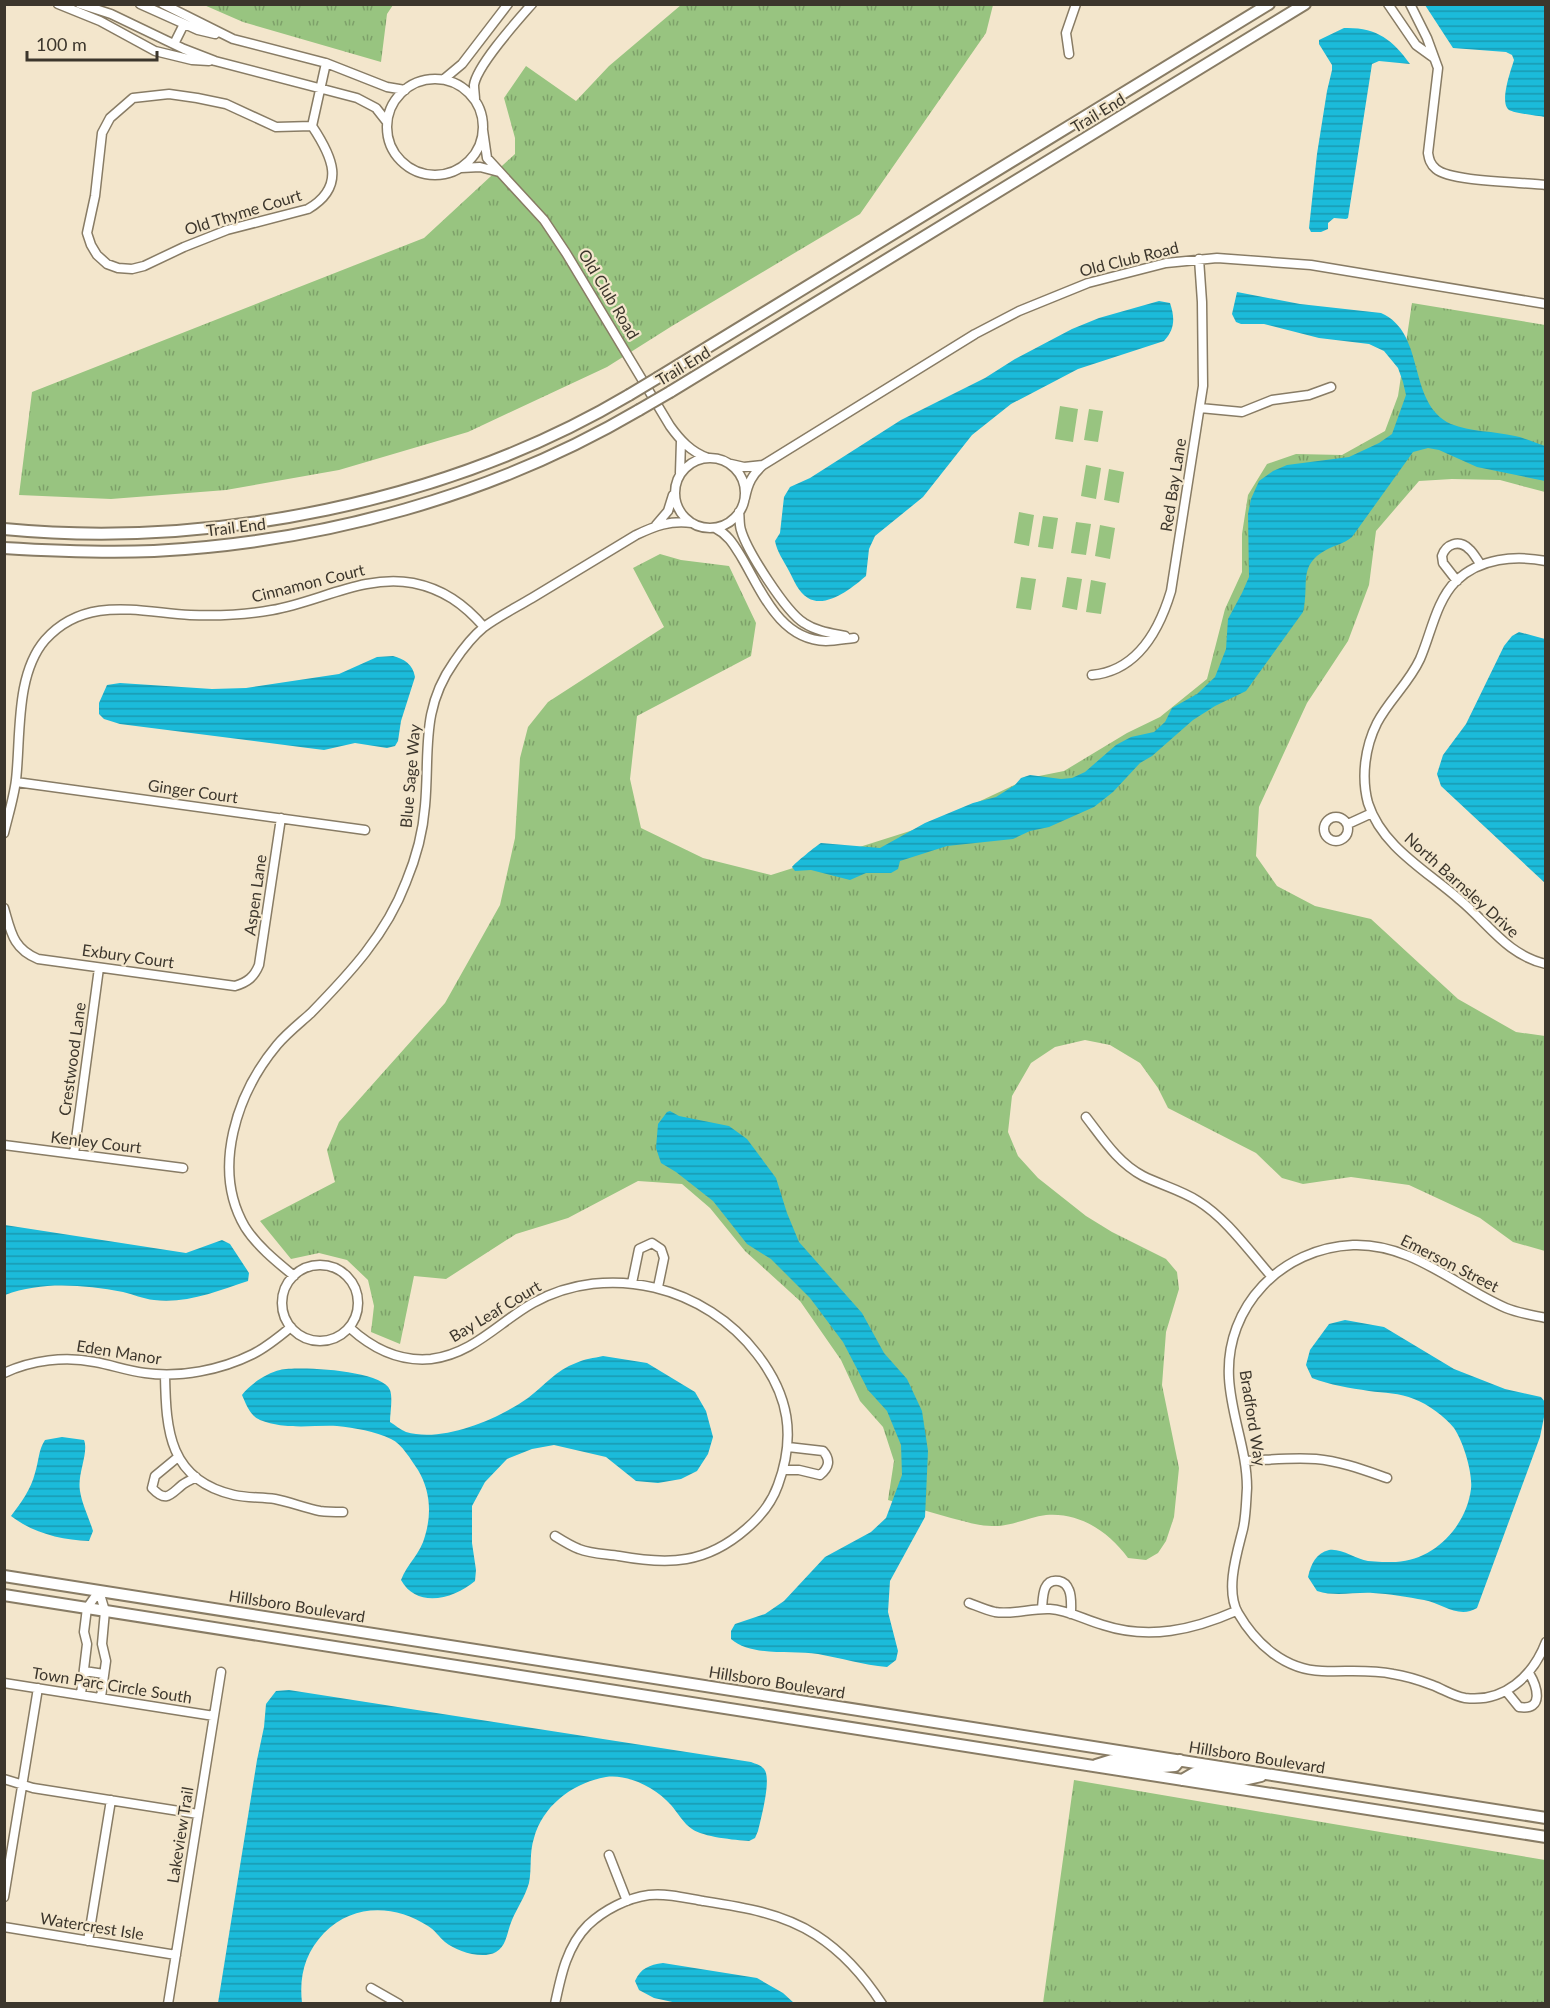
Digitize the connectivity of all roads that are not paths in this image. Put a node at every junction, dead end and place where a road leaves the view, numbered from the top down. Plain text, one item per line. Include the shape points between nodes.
1 (58, 4) edge
2 (80, 4) edge
3 (140, 4) edge
4 (163, 4) edge
5 (508, 4) edge
6 (532, 4) edge
7 (1076, 4) edge
8 (1269, 4) edge
9 (1305, 4) edge
10 (1388, 4) edge
11 (1410, 4) edge
12 (499, 16) junction
13 (184, 24) junction
14 (511, 27) junction
15 (233, 39) junction
16 (174, 44) junction
17 (1069, 54) dead end
18 (1434, 58) junction
19 (215, 61) junction
20 (326, 63) junction
21 (444, 79) junction
22 (320, 87) junction
23 (405, 90) junction
24 (475, 100) junction
25 (387, 122) junction
26 (312, 126) junction
27 (483, 130) junction
28 (459, 168) junction
29 (499, 172) junction
30 (1545, 185) edge
31 (1199, 259) junction
32 (1545, 304) edge
33 (1331, 387) dead end
34 (1200, 408) junction
35 (681, 441) junction
36 (708, 458) junction
37 (730, 464) junction
38 (763, 465) junction
39 (680, 473) junction
40 (675, 489) junction
41 (745, 498) junction
42 (739, 512) junction
43 (692, 523) junction
44 (656, 525) junction
45 (714, 527) junction
46 (4, 529) edge
47 (4, 548) edge
48 (1545, 561) edge
49 (1481, 565) junction
50 (1457, 581) junction
51 (484, 627) junction
52 (1092, 675) dead end
53 (16, 782) junction
54 (1372, 813) junction
55 (281, 818) junction
56 (1348, 824) dead end
57 (365, 830) dead end
58 (4, 833) edge
59 (4, 908) edge
60 (1545, 964) edge
61 (99, 968) junction
62 (255, 975) joint
63 (1086, 1117) dead end
64 (4, 1145) edge
65 (74, 1154) junction
66 (183, 1168) dead end
67 (294, 1276) junction
68 (1272, 1277) junction
69 (632, 1283) junction
70 (658, 1287) junction
71 (1545, 1318) edge
72 (291, 1328) junction
73 (350, 1328) junction
74 (4, 1373) edge
75 (165, 1375) junction
76 (788, 1447) junction
77 (178, 1457) junction
78 (1246, 1461) junction
79 (783, 1470) junction
80 (196, 1477) junction
81 (1387, 1478) dead end
82 (343, 1512) dead end
83 (555, 1536) dead end
84 (4, 1576) edge
85 (99, 1591) junction
86 (4, 1595) edge
87 (969, 1603) dead end
88 (87, 1608) junction
89 (1042, 1609) junction
90 (105, 1611) junction
91 (1236, 1611) junction
92 (1071, 1614) junction
93 (1545, 1642) edge
94 (84, 1671) junction
95 (221, 1672) dead end
96 (1528, 1673) junction
97 (104, 1674) junction
98 (4, 1683) edge
99 (38, 1688) junction
100 (1506, 1691) junction
101 (81, 1694) junction
102 (101, 1697) junction
103 (214, 1716) junction
104 (1180, 1760) junction
105 (1093, 1766) junction
106 (1268, 1774) junction
107 (4, 1779) edge
108 (1182, 1780) junction
109 (23, 1784) junction
110 (111, 1800) junction
111 (198, 1814) junction
112 (1545, 1818) edge
113 (1545, 1837) edge
114 (609, 1855) dead end
115 (4, 1898) edge
116 (627, 1901) junction
117 (4, 1928) edge
118 (88, 1941) junction
119 (176, 1955) junction
120 (371, 1988) dead end
121 (168, 2004) edge
122 (399, 2004) edge
123 (555, 2004) edge
124 (882, 2004) edge

1 - 19 street via 100,21 155,51
2 - 16 street
3 - 13 street
4 - 15 street
5 - 12 street
6 - 14 street
7 - 17 street via 1066,33
8 - 46 street, Trail End, bridge via 660,377 547,438 485,464 421,486 276,518 154,532
9 - 47 street, Trail End, bridge via 670,392 601,431 494,480 424,504 318,530 216,546 77,552
10 - 18 street via 1416,45
11 - 18 street
12 - 14 street
12 - 21 street via 462,64
13 - 15 street
13 - 16 street
14 - 24 street via 479,73 474,85
15 - 20 street
16 - 19 street
18 - 30 street via 1438,79 1430,162 1448,174
19 - 22 street
20 - 22 street
20 - 23 street
21 - 23 street via 423,80
21 - 24 street via 462,87
22 - 25 street via 357,98 376,108
22 - 26 street
23 - 25 street via 393,102
24 - 27 street
25 - 28 street via 392,149 408,166 437,175
26 - 26 street, Old Thyme Court via 276,127 226,104 197,98 169,94 133,98 110,118 102,133 87,233 90,245 107,264 132,269 207,237 308,209 328,191 333,169 331,157
27 - 28 street via 478,148
27 - 29 street, Old Club Road via 487,158
28 - 29 street via 480,167
29 - 35 street, Old Club Road via 561,244
31 - 32 street, Old Club Road via 1311,265
31 - 34 street, Red Bay Lane via 1203,364
31 - 38 street, Old Club Road via 1119,274 1019,311
33 - 34 street via 1309,395 1272,400 1242,412
34 - 52 street, Red Bay Lane via 1164,615 1153,635 1130,660 1106,674
35 - 36 street, Old Club Road
35 - 39 street
36 - 37 street
36 - 39 street via 693,462
37 - 38 street
37 - 41 street via 740,476
38 - 41 street, Old Club Road via 747,484
39 - 40 street
40 - 43 street via 677,506
40 - 44 street via 668,511
41 - 42 street
42 - 45 street via 729,522
42 - 45 street via 745,541 793,615 816,629 854,638 826,641 792,630 776,614 729,536
43 - 44 street, Blue Sage Way
43 - 45 street
44 - 51 street, Blue Sage Way
48 - 49 street via 1527,557
49 - 50 street
49 - 50 street via 1463,544 1448,546 1443,563
50 - 54 street, North Barnsley Drive via 1438,610 1408,681 1377,723 1370,742 1365,782
51 - 53 street, Cinnamon Court via 468,608 451,597 413,583 393,581 362,584 305,603 242,614 106,609 90,612 58,629 34,657 19,730
51 - 67 street, Blue Sage Way via 453,664 433,706 427,731 422,831 397,905 351,971 265,1061 236,1124 229,1169 237,1210 257,1243
53 - 55 street, Ginger Court
53 - 58 street
54 - 56 street
54 - 60 street, North Barnsley Drive via 1399,851 1465,904 1493,934 1513,951
55 - 57 street, Ginger Court
55 - 62 street, Aspen Lane via 260,965
59 - 61 street, Exbury Court via 16,943 26,954
61 - 62 street, Exbury Court via 235,986
61 - 65 street, Crestwood Lane
63 - 68 street via 1126,1164 1198,1201 1217,1216
64 - 65 street, Kenley Court
65 - 66 street, Kenley Court
67 - 72 street via 283,1299
67 - 73 street via 321,1266 347,1276 358,1302
68 - 71 street, Emerson Street via 1286,1264 1318,1250 1370,1245 1404,1253 1508,1309
68 - 78 street, Bradford Way via 1250,1302 1237,1329 1230,1358 1230,1393
69 - 70 street, Bay Leaf Court
69 - 70 street via 639,1249 652,1243 663,1253
69 - 73 street, Bay Leaf Court via 580,1286 555,1293 519,1311 469,1347 434,1359 417,1360 381,1352
70 - 76 street, Bay Leaf Court via 701,1305 736,1329 750,1344 776,1381 783,1401
72 - 73 street via 305,1338 324,1341
72 - 75 street, Eden Manor via 269,1345 235,1362
74 - 75 street, Eden Manor via 34,1363 79,1359
75 - 77 street via 166,1418
76 - 79 street, Bay Leaf Court
76 - 79 street via 823,1451 828,1465 820,1475
77 - 80 street
77 - 80 street via 155,1476 152,1488 157,1494 171,1496
78 - 81 street via 1316,1459
78 - 91 street, Bradford Way via 1245,1517 1233,1570
79 - 83 street, Bay Leaf Court via 777,1489 753,1523 718,1550 696,1557 652,1562 580,1550
80 - 82 street via 233,1495
84 - 85 street, Hillsboro Boulevard
85 - 88 street
85 - 90 street
85 - 104 street, Hillsboro Boulevard
86 - 88 street, Hillsboro Boulevard
87 - 89 street via 996,1612
88 - 90 street, Hillsboro Boulevard
88 - 94 street
89 - 92 street
89 - 92 street via 1045,1587 1055,1580 1062,1581 1068,1587
90 - 97 street
90 - 105 street, Hillsboro Boulevard
91 - 92 street via 1194,1627 1156,1632 1114,1629
91 - 100 street via 1261,1644 1275,1656 1302,1668 1395,1674 1465,1698
93 - 96 street
94 - 97 street
94 - 101 street
95 - 103 street, Lakeview Trail
96 - 100 street
96 - 100 street via 1537,1689 1533,1704 1518,1707
97 - 102 street
98 - 99 street, Town Parc Circle South
99 - 101 street, Town Parc Circle South
99 - 109 street
101 - 102 street, Town Parc Circle South
102 - 103 street, Town Parc Circle South
103 - 111 street, Lakeview Trail
104 - 105 street via 1175,1766 1162,1767 1113,1760
104 - 106 street, Hillsboro Boulevard
105 - 108 street, Hillsboro Boulevard
106 - 108 street via 1243,1780 1194,1773
106 - 112 street, Hillsboro Boulevard
107 - 109 street
108 - 113 street, Hillsboro Boulevard
109 - 110 street
109 - 115 street
110 - 111 street
110 - 118 street
111 - 119 street, Lakeview Trail
114 - 116 street
116 - 123 street via 588,1925 574,1943 564,1965
116 - 124 street via 649,1895 673,1896 748,1908 794,1922 836,1949
117 - 118 street, Watercrest Isle
118 - 119 street, Watercrest Isle
119 - 121 street, Lakeview Trail
120 - 122 street

